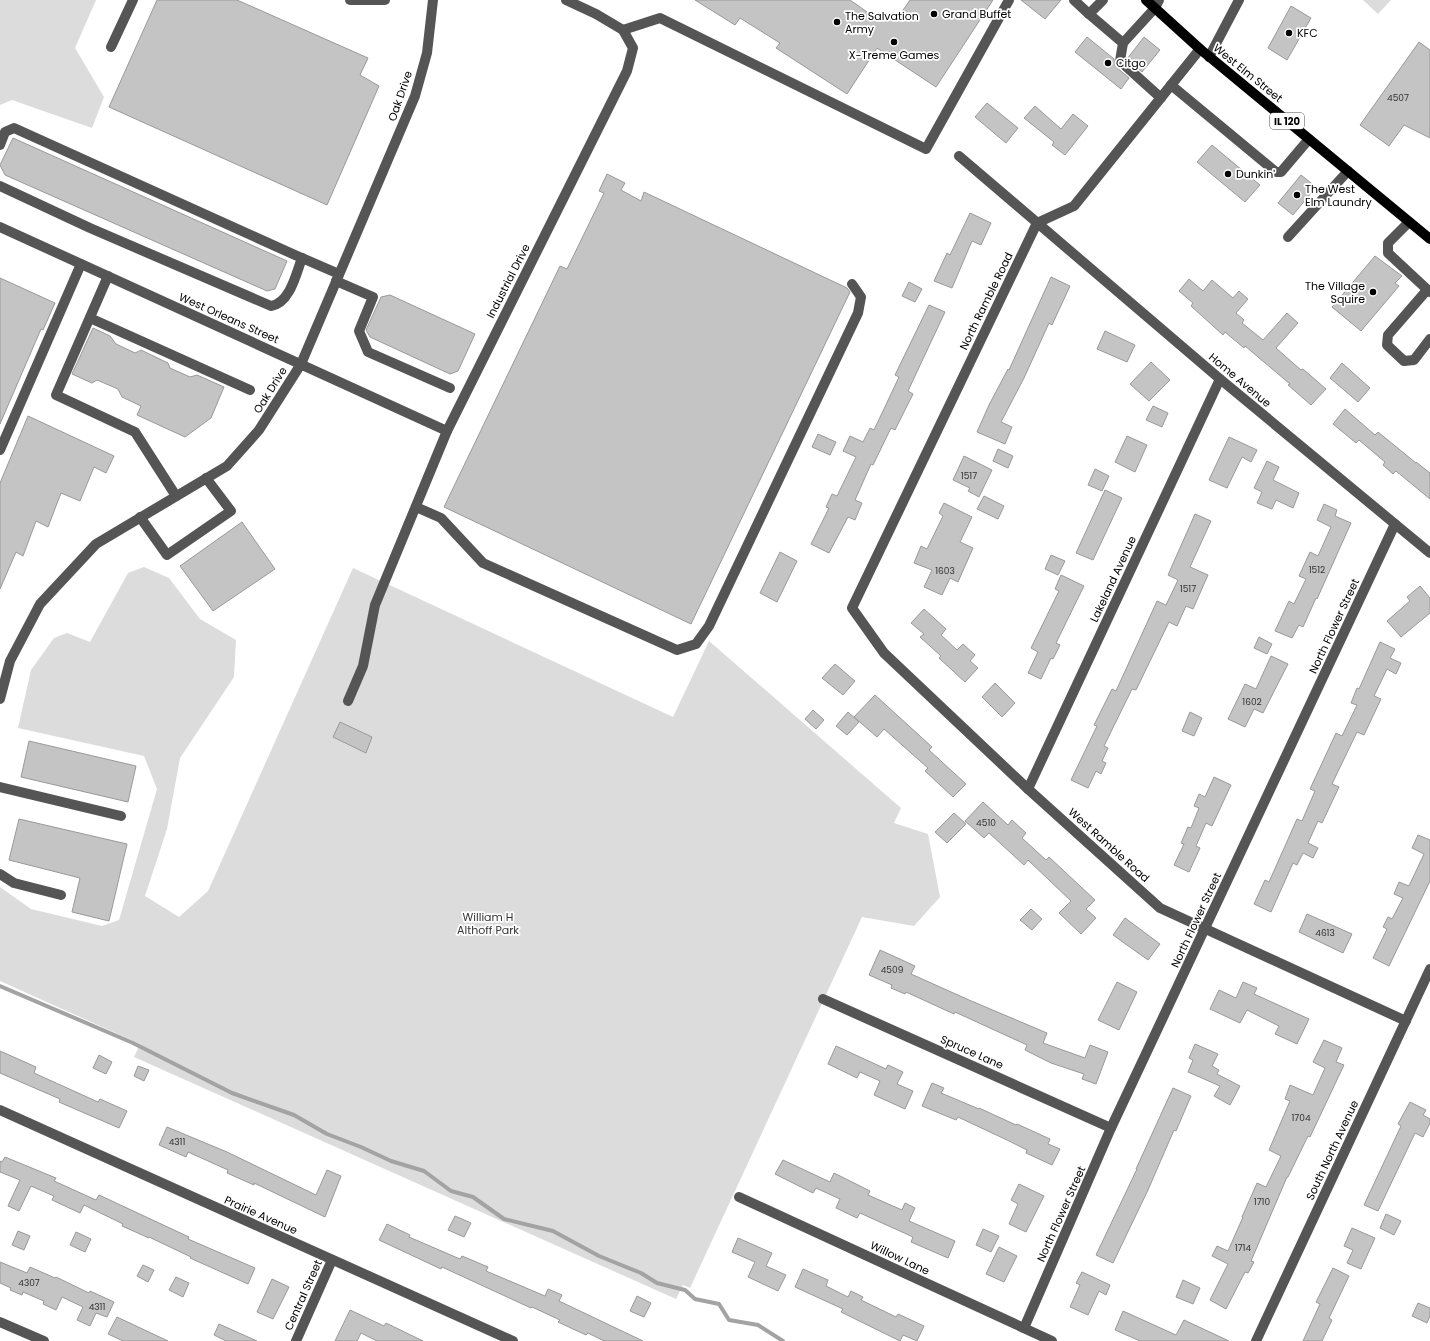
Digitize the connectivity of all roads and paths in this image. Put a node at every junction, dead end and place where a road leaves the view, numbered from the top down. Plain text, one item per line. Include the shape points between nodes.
1 (133, 0) edge
2 (350, 0) edge
3 (385, 0) edge
4 (433, 0) edge
5 (566, 0) edge
6 (1010, 0) edge
7 (1074, 0) edge
8 (1103, 0) edge
9 (1146, 0) edge
10 (1239, 0) edge
11 (1157, 4) edge
12 (1089, 14) junction
13 (623, 30) junction
14 (1123, 43) junction
15 (111, 47) dead end
16 (1200, 49) junction
17 (1209, 57) junction
18 (1171, 85) junction
19 (1161, 98) junction
20 (1309, 139) junction
21 (0, 145) edge
22 (959, 156) dead end
23 (1348, 171) junction
24 (0, 186) edge
25 (1409, 222) junction
26 (1037, 223) junction
27 (0, 227) edge
28 (1288, 237) dead end
29 (1430, 239) edge
30 (302, 258) junction
31 (81, 264) junction
32 (108, 276) junction
33 (338, 277) junction
34 (852, 284) dead end
35 (1429, 291) edge
36 (90, 318) junction
37 (1430, 339) edge
38 (301, 364) junction
39 (1220, 379) junction
40 (450, 388) dead end
41 (250, 390) dead end
42 (447, 431) junction
43 (0, 450) edge
44 (206, 478) junction
45 (176, 496) junction
46 (416, 507) junction
47 (140, 517) junction
48 (1395, 524) junction
49 (1430, 553) edge
50 (852, 608) joint
51 (0, 699) edge
52 (348, 701) dead end
53 (0, 787) edge
54 (1028, 788) junction
55 (121, 816) dead end
56 (0, 874) edge
57 (61, 895) dead end
58 (1206, 929) junction
59 (1430, 969) edge
60 (823, 999) dead end
61 (1406, 1020) junction
62 (0, 1110) edge
63 (1111, 1128) junction
64 (739, 1197) dead end
65 (332, 1260) junction
66 (0, 1322) edge
67 (1024, 1328) junction
68 (44, 1341) edge
69 (296, 1341) edge
70 (513, 1341) edge
71 (1052, 1341) edge
72 (1256, 1341) edge

1 - 15 street
2 - 3 street
4 - 33 street, Oak Drive via 427,53 415,96
5 - 13 street
6 - 13 street via 926,149 660,18
7 - 12 street
8 - 12 street
9 - 11 main road, West Elm Street / IL 120
10 - 17 street
11 - 14 street
11 - 16 main road, West Elm Street / IL 120
12 - 14 street
13 - 42 street, Industrial Drive via 633,48 627,71
14 - 19 street via 1120,61
16 - 17 main road, West Elm Street / IL 120
16 - 18 street
17 - 20 main road, West Elm Street / IL 120
18 - 19 street
18 - 20 street via 1276,172 1281,172
19 - 26 street via 1074,206
20 - 23 main road, West Elm Street / IL 120
21 - 30 street via 6,132 14,128
22 - 26 street, Home Avenue
23 - 25 main road, West Elm Street / IL 120
23 - 28 street
24 - 30 street via 271,306 287,296
25 - 29 main road, West Elm Street / IL 120
25 - 35 street via 1388,243 1388,253
26 - 39 street, Home Avenue
26 - 50 street, North Ramble Road
27 - 31 street, West Orleans Street
30 - 33 street
31 - 32 street, West Orleans Street
31 - 43 street
32 - 36 street
32 - 38 street, West Orleans Street
33 - 38 street, Oak Drive
33 - 40 street via 373,297 358,331 368,352
34 - 46 street via 860,297 858,313 709,626 696,644 677,650 483,563 441,518
35 - 37 street via 1388,335 1386,345 1404,361 1414,360
36 - 41 street
36 - 45 street via 56,395 135,432
38 - 42 street, West Orleans Street
38 - 44 street, Oak Drive via 259,430 227,466
39 - 48 street, Home Avenue
39 - 54 street, Lakeland Avenue
42 - 46 street, Industrial Drive
44 - 45 street, Oak Drive
44 - 47 street via 231,510 167,555
45 - 47 street, Oak Drive
46 - 52 street, Industrial Drive via 375,606 363,666
47 - 51 street, Oak Drive via 96,544 40,604 10,661
48 - 49 street, Home Avenue
48 - 58 street, North Flower Street
50 - 54 street, West Ramble Road via 884,653
53 - 55 street
54 - 58 street, West Ramble Road via 1160,908
56 - 57 street via 14,882
58 - 61 street, West Ramble Road
58 - 63 street, North Flower Street
59 - 61 street, South North Avenue
60 - 63 street, Spruce Lane
61 - 72 street, South North Avenue
62 - 65 street, Prairie Avenue
63 - 67 street, North Flower Street
64 - 67 street, Willow Lane
65 - 69 street, Central Street
65 - 70 street, Prairie Avenue
66 - 68 street
67 - 71 street, Willow Lane

